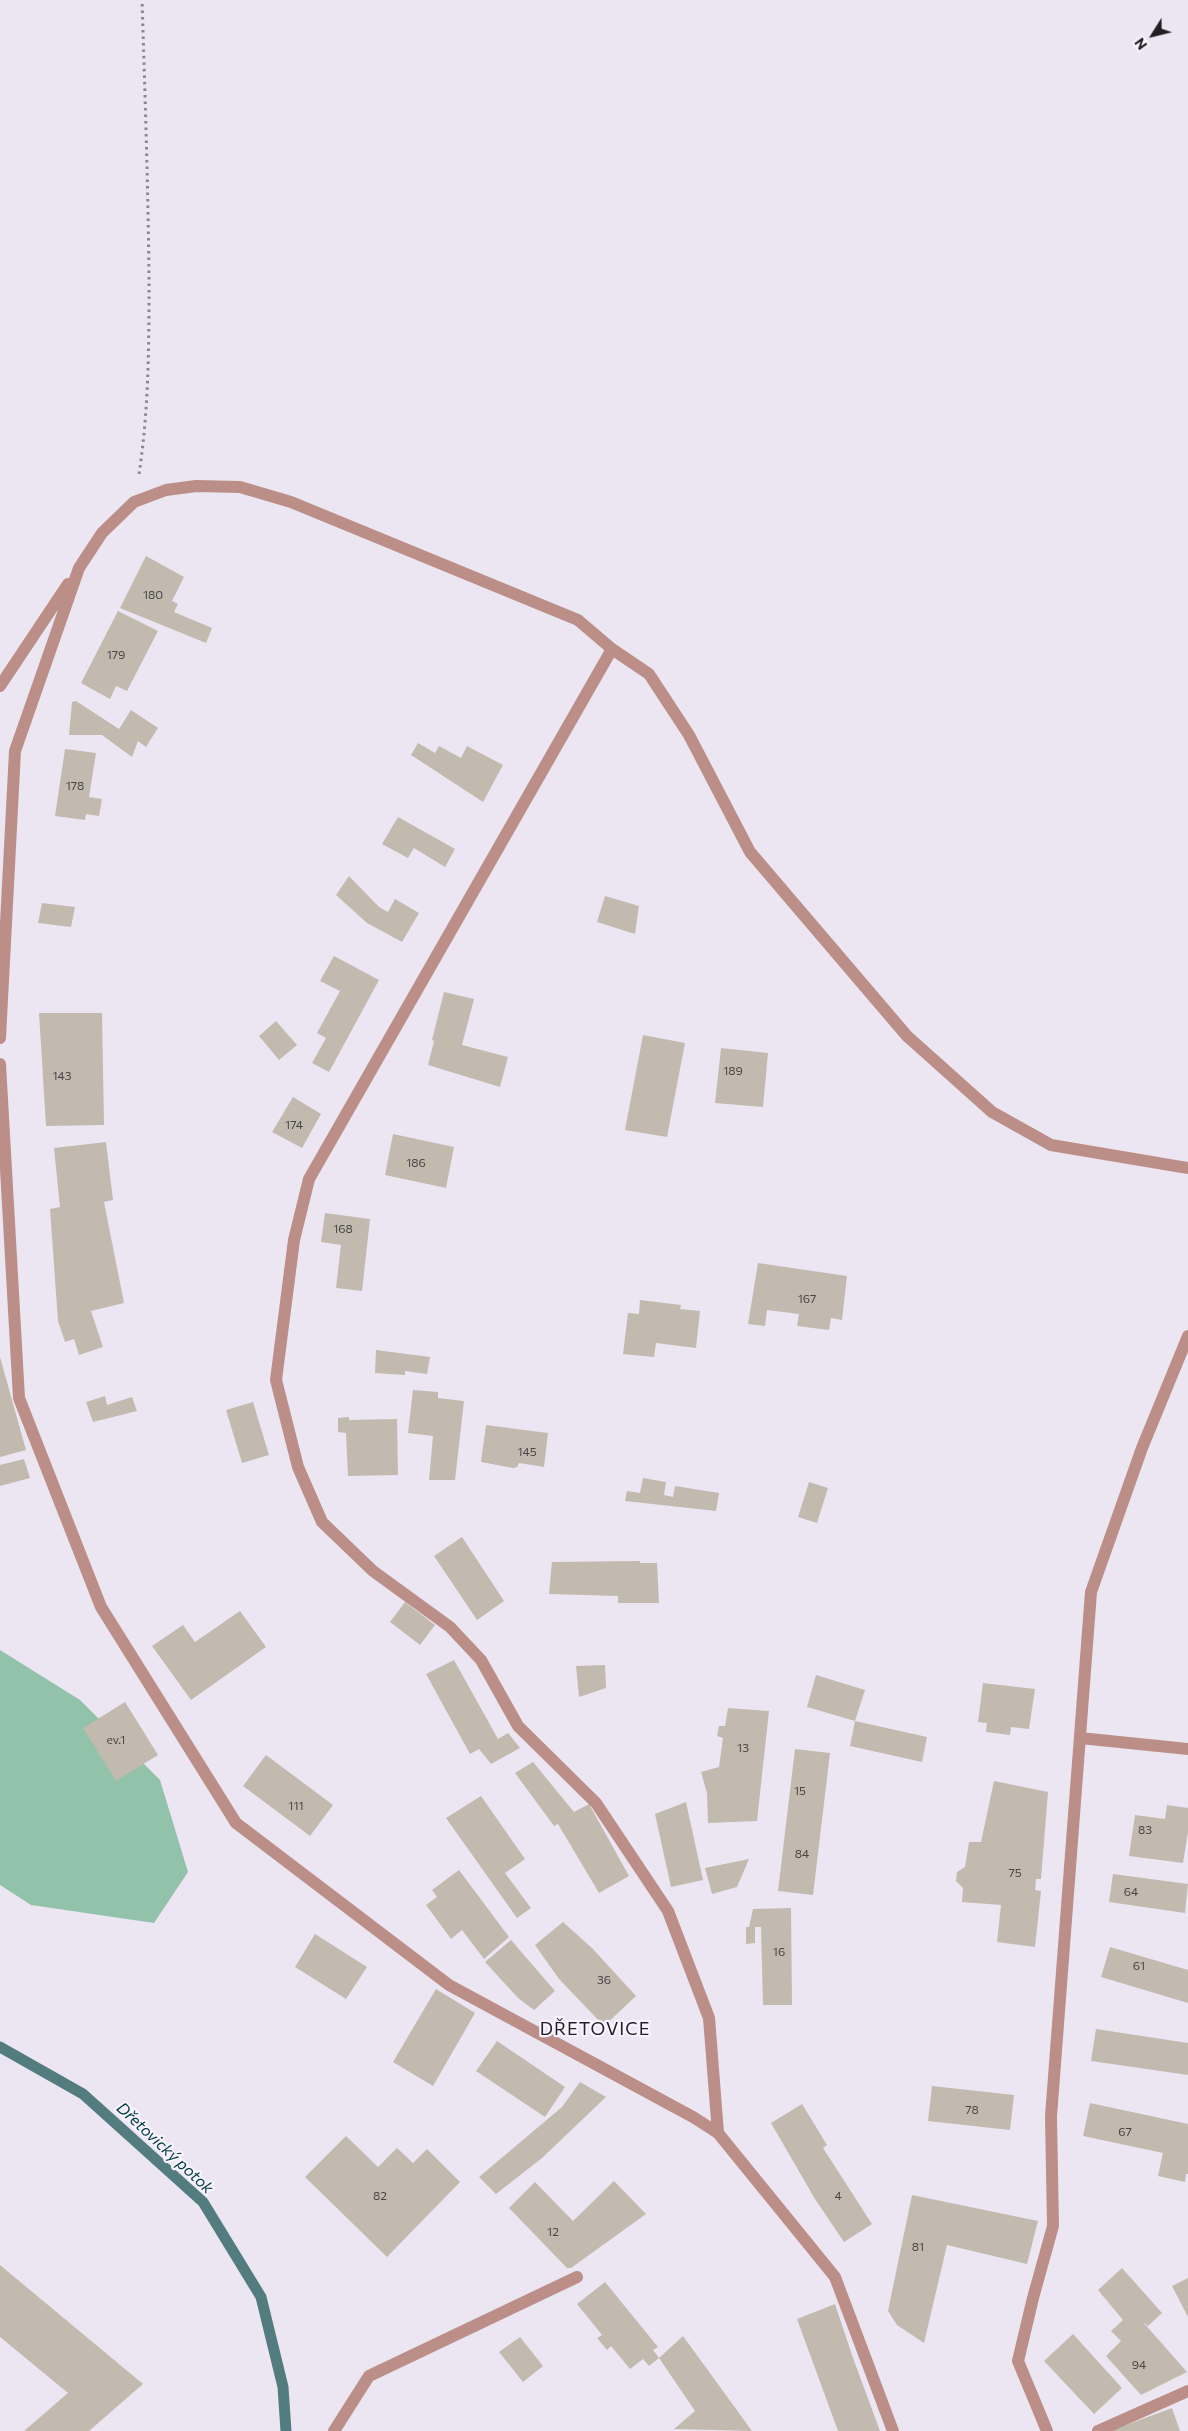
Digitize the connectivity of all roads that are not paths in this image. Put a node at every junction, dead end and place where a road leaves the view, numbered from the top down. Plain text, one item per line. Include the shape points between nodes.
1 (79, 568) junction
2 (612, 650) junction
3 (0, 686) edge
4 (0, 1038) edge
5 (0, 1064) edge
6 (1188, 1168) edge
7 (1188, 1336) edge
8 (1080, 1738) junction
9 (1188, 1749) edge
10 (718, 2133) junction
11 (577, 2277) dead end
12 (1188, 2391) edge
13 (334, 2431) edge
14 (893, 2431) edge
15 (1047, 2431) edge
16 (1098, 2431) edge

1 - 2 street via 102,532 134,502 166,490 196,486 240,487 291,502 578,620
1 - 3 street
1 - 4 street via 15,751
2 - 6 street via 650,674 689,735 750,852 906,1036 992,1112 1051,1145
2 - 10 street via 309,1179 294,1240 276,1380 298,1467 322,1522 373,1571 450,1628 481,1660 518,1726 596,1803 668,1911 709,2018
5 - 10 street via 19,1398 101,1607 236,1823 449,1985
7 - 8 street via 1142,1448 1091,1592
8 - 9 street
8 - 15 street via 1052,2116 1053,2226 1018,2361
10 - 14 street via 835,2277
11 - 13 street via 369,2376
12 - 16 street

